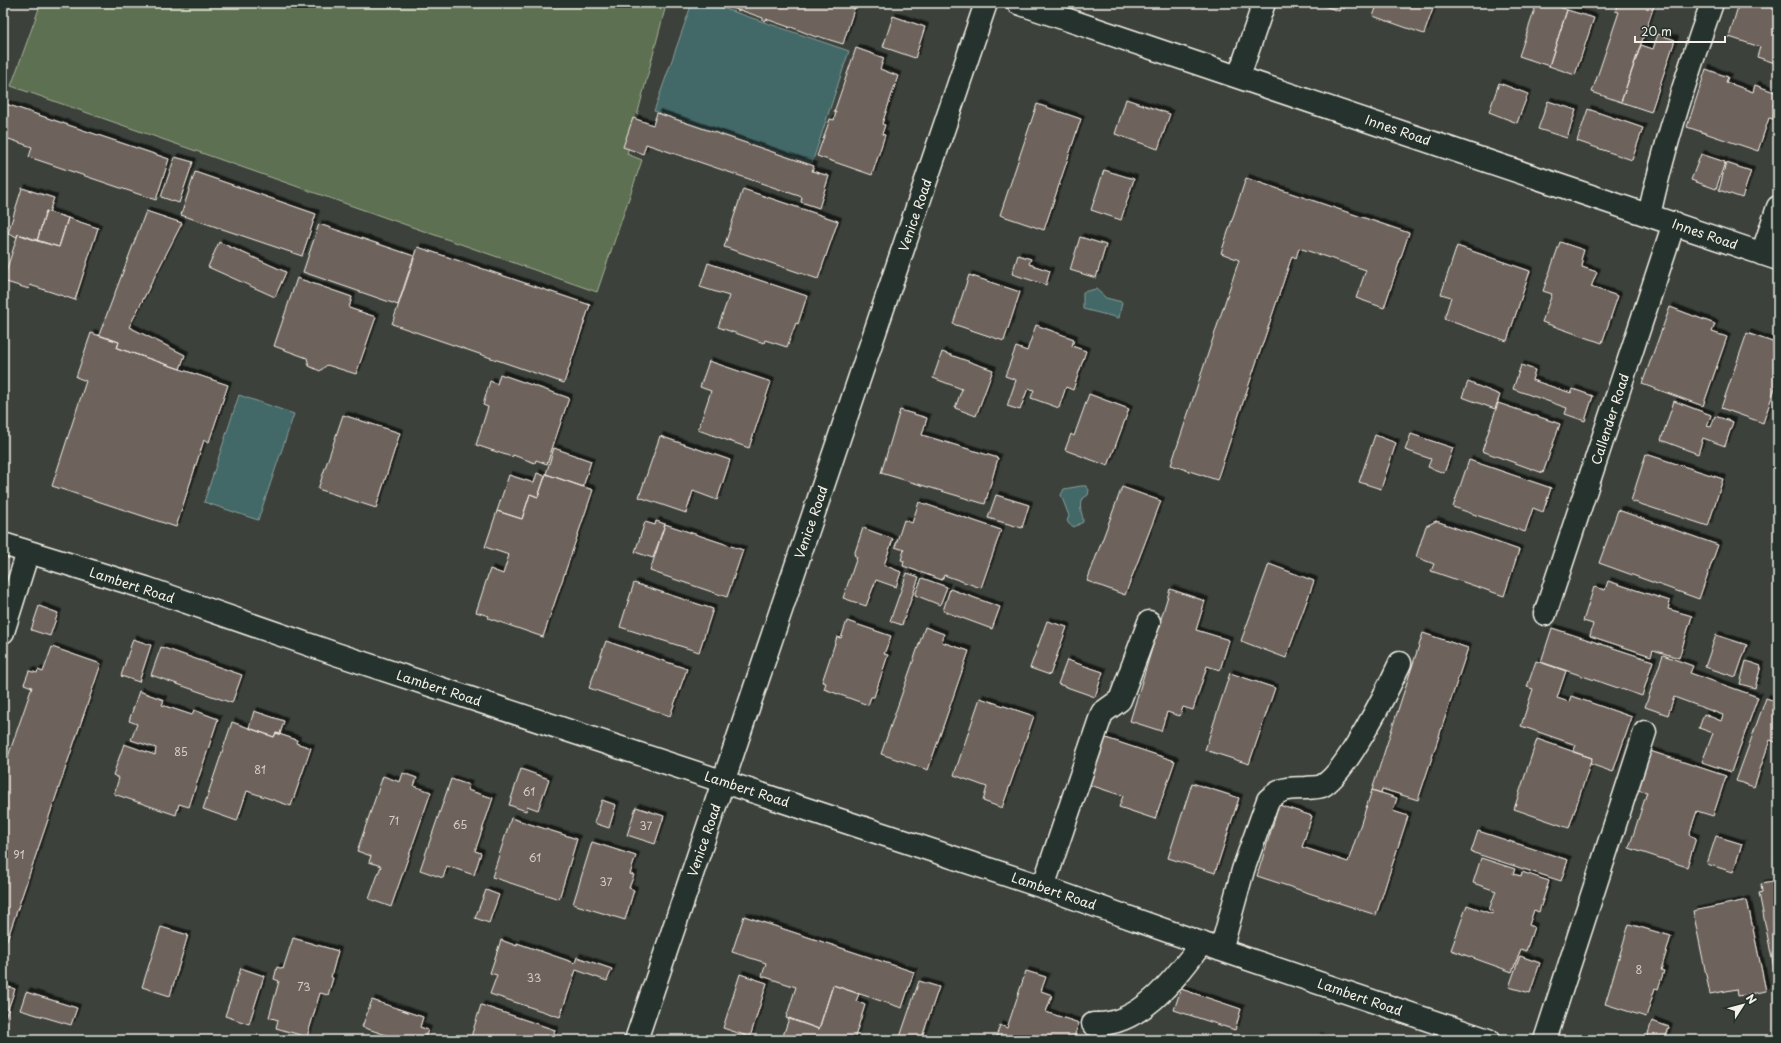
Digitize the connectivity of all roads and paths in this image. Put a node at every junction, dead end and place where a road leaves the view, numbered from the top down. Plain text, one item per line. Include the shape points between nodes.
1 (986, 3) edge
2 (1018, 3) edge
3 (1264, 3) edge
4 (1712, 3) edge
5 (1239, 76) junction
6 (1778, 207) edge
7 (1649, 215) junction
8 (1674, 223) junction
9 (1770, 257) edge
10 (3, 544) edge
11 (28, 552) junction
12 (1545, 614) dead end
13 (1149, 622) dead end
14 (3, 632) edge
15 (1400, 663) dead end
16 (1645, 732) dead end
17 (724, 781) junction
18 (1043, 887) junction
19 (1212, 946) junction
20 (1093, 1024) dead end
21 (636, 1040) edge
22 (1488, 1040) edge
23 (1545, 1040) edge

1 - 17 street, Venice Road
2 - 5 street, Innes Road
3 - 5 street
4 - 7 street via 1687,71 1659,169
5 - 7 street, Innes Road
6 - 9 street
7 - 8 street, Innes Road
8 - 9 street, Innes Road
8 - 12 street, Callender Road
10 - 11 street, Lambert Road
11 - 14 street
11 - 17 street, Lambert Road via 146,588 336,654
13 - 18 street via 1120,700 1102,713
15 - 19 street via 1387,691 1341,770 1321,786 1284,788 1268,800
16 - 23 street
17 - 18 street, Lambert Road
17 - 21 street, Venice Road
18 - 19 street, Lambert Road
19 - 20 street via 1141,1009 1123,1019 1106,1024
19 - 22 street, Lambert Road

